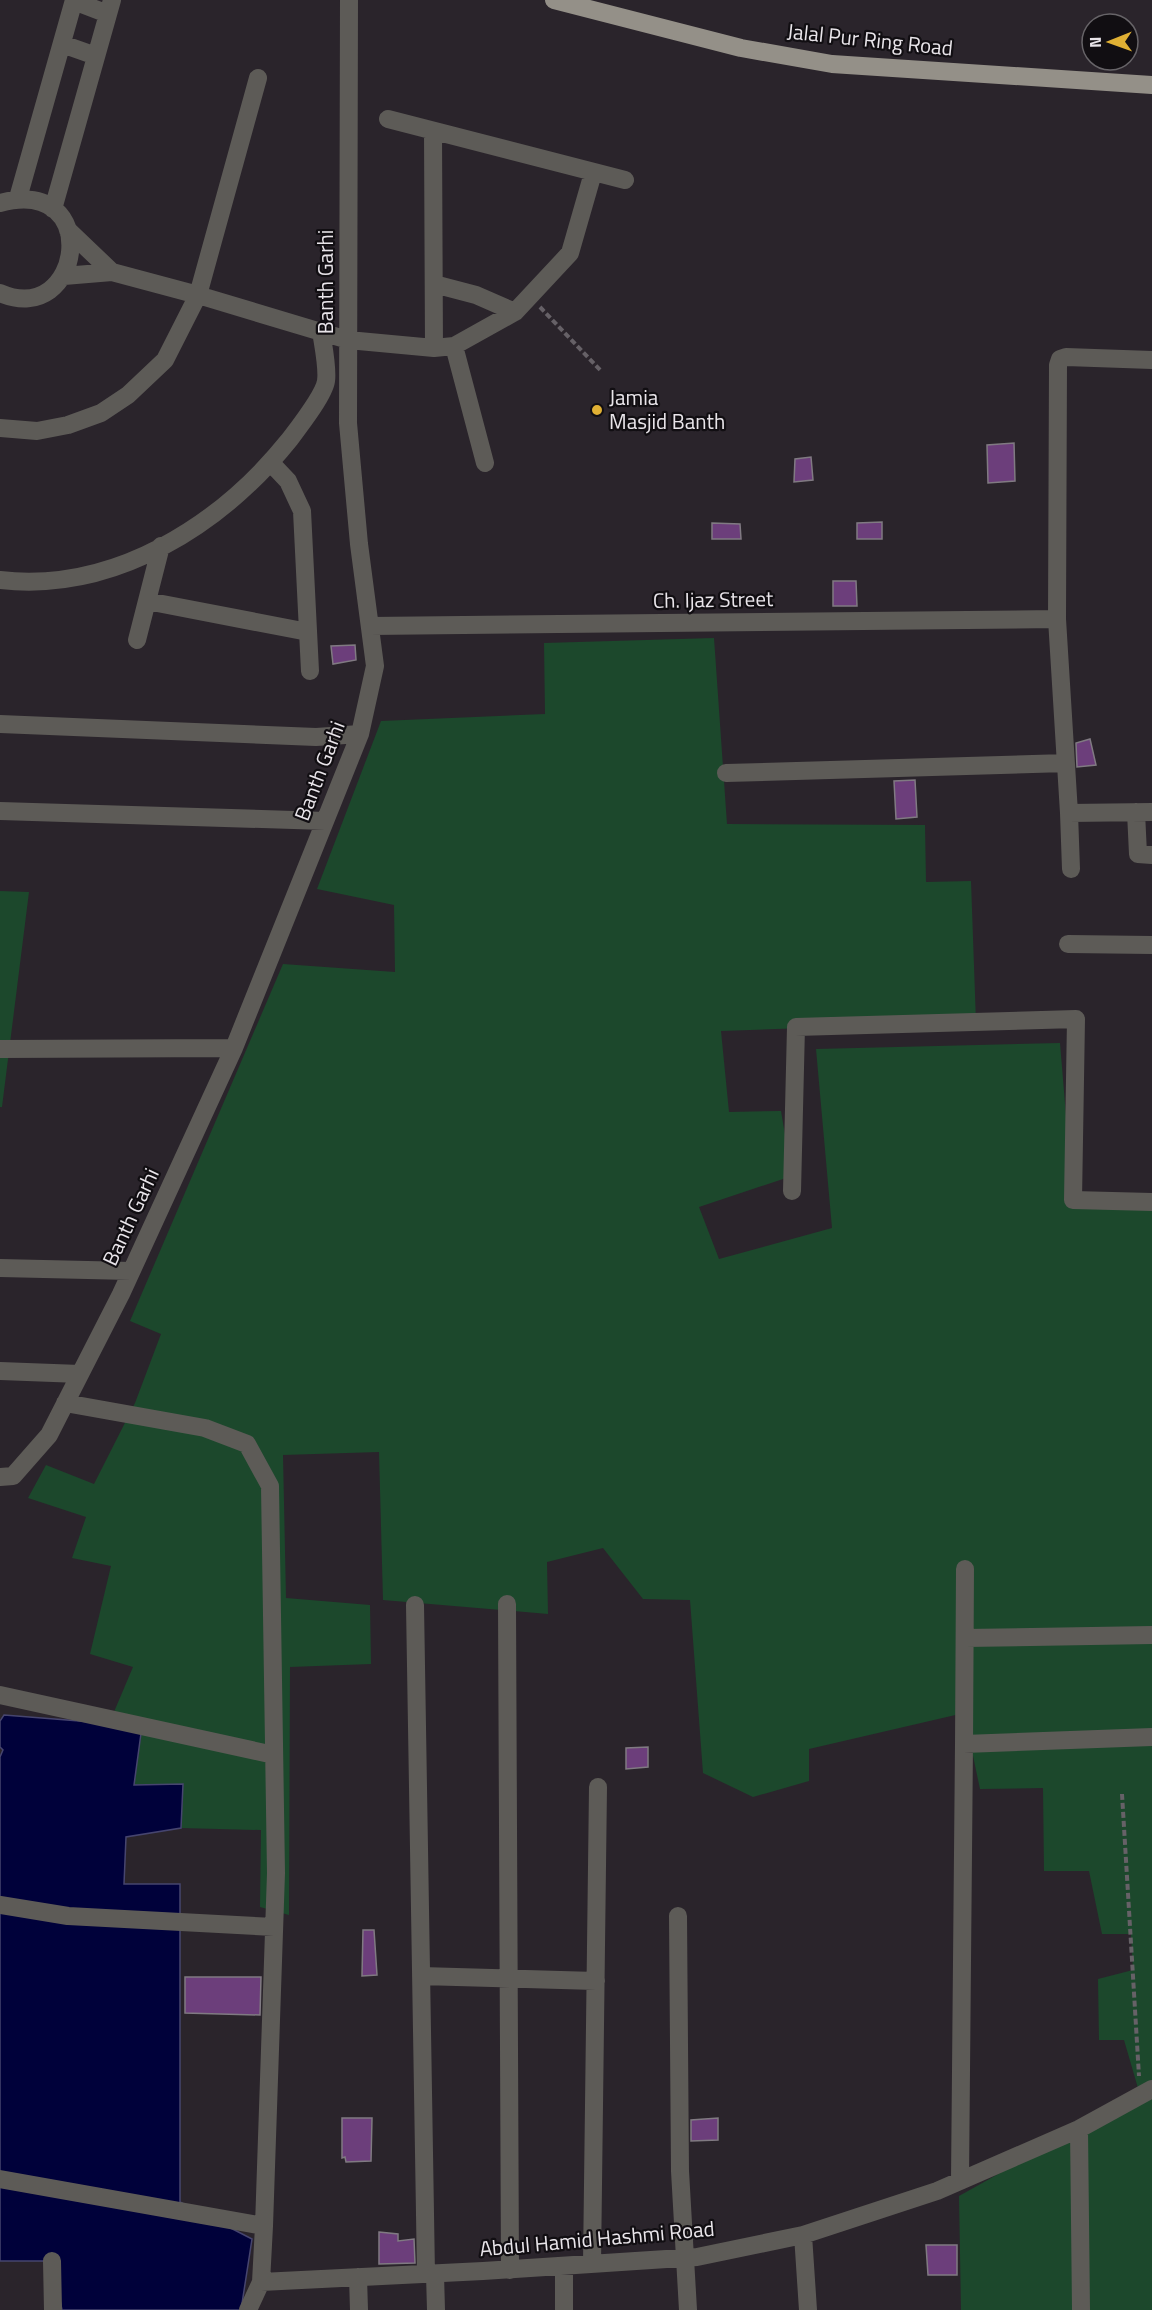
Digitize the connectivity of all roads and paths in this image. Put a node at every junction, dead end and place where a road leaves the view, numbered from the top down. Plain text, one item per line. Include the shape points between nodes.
1 (349, 0) edge
2 (554, 0) edge
3 (74, 1) edge
4 (110, 7) edge
5 (62, 44) junction
6 (96, 56) junction
7 (258, 78) dead end
8 (1152, 85) edge
9 (388, 119) dead end
10 (433, 132) junction
11 (593, 172) junction
12 (624, 180) dead end
13 (18, 198) junction
14 (0, 202) edge
15 (53, 209) junction
16 (69, 230) junction
17 (112, 272) junction
18 (64, 276) junction
19 (434, 284) junction
20 (0, 293) edge
21 (198, 295) junction
22 (530, 296) junction
23 (515, 312) junction
24 (321, 331) junction
25 (348, 340) junction
26 (454, 346) junction
27 (434, 348) junction
28 (1152, 360) edge
29 (602, 372) dead end
30 (0, 428) edge
31 (271, 463) junction
32 (485, 463) dead end
33 (162, 546) junction
34 (0, 580) edge
35 (147, 601) junction
36 (1057, 619) junction
37 (370, 626) junction
38 (308, 632) junction
39 (137, 640) dead end
40 (310, 670) dead end
41 (0, 724) edge
42 (360, 734) junction
43 (1066, 763) junction
44 (726, 773) dead end
45 (0, 810) edge
46 (1144, 812) edge
47 (1069, 813) junction
48 (325, 821) junction
49 (1152, 855) edge
50 (1071, 869) dead end
51 (1068, 944) dead end
52 (1152, 945) edge
53 (234, 1048) junction
54 (0, 1049) edge
55 (792, 1191) dead end
56 (1152, 1202) edge
57 (0, 1268) edge
58 (131, 1271) junction
59 (0, 1371) edge
60 (80, 1374) junction
61 (65, 1403) junction
62 (0, 1477) edge
63 (965, 1569) dead end
64 (507, 1604) dead end
65 (415, 1605) dead end
66 (1152, 1635) edge
67 (965, 1638) junction
68 (0, 1695) edge
69 (1152, 1737) edge
70 (964, 1744) junction
71 (274, 1755) junction
72 (598, 1787) dead end
73 (1122, 1794) dead end
74 (0, 1905) edge
75 (678, 1916) dead end
76 (274, 1927) junction
77 (421, 1977) junction
78 (509, 1978) junction
79 (596, 1980) junction
80 (1146, 2092) edge
81 (1079, 2129) junction
82 (0, 2179) edge
83 (960, 2180) junction
84 (264, 2226) junction
85 (803, 2235) junction
86 (686, 2258) junction
87 (52, 2260) dead end
88 (592, 2264) junction
89 (564, 2266) junction
90 (510, 2270) junction
91 (430, 2274) junction
92 (358, 2277) junction
93 (261, 2282) junction
94 (53, 2310) edge
95 (248, 2310) edge
96 (359, 2310) edge
97 (436, 2310) edge
98 (564, 2310) edge
99 (688, 2310) edge
100 (808, 2310) edge
101 (1081, 2310) edge

1 - 25 street, Banth Garhi
2 - 8 main road, Jalal Pur Ring Road via 741,48 832,64
3 - 4 street
3 - 5 street
4 - 6 street
5 - 6 street
5 - 13 street
6 - 15 street
7 - 21 street
9 - 10 street
10 - 11 street
10 - 19 street
11 - 12 street
11 - 22 street via 570,253
13 - 14 street
13 - 15 street via 31,198
15 - 16 street
16 - 17 street
16 - 18 street via 72,246
17 - 18 street
17 - 21 street
18 - 20 street via 49,290 31,298 11,298
19 - 23 street via 476,295
19 - 27 street
21 - 24 street
21 - 30 street via 165,360 128,395 100,413 68,424 37,430
22 - 23 street
22 - 29 path
23 - 26 street
24 - 25 street
24 - 31 street via 327,382 304,421
25 - 27 street
25 - 37 street, Banth Garhi via 348,423
26 - 27 street
26 - 32 street
28 - 36 street via 1060,359
31 - 33 street via 231,501
31 - 38 street via 288,481 302,511
33 - 34 street via 92,574 58,580
33 - 35 street
35 - 38 street
35 - 39 street
36 - 37 street, Ch. Ijaz Street
36 - 43 street
37 - 42 street, Banth Garhi via 375,666
38 - 40 street
41 - 42 street via 316,737
42 - 48 street, Banth Garhi
43 - 44 street
43 - 47 street
45 - 48 street
46 - 47 street
46 - 49 street via 1138,854
47 - 50 street
48 - 53 street, Banth Garhi
51 - 52 street
53 - 54 street
53 - 58 street, Banth Garhi
55 - 56 street via 796,1027 1076,1019 1073,1200
57 - 58 street
58 - 60 street, Banth Garhi
59 - 60 street
60 - 61 street, Banth Garhi
61 - 62 street, Banth Garhi via 48,1435 13,1476
61 - 71 street via 205,1428 247,1444 270,1486
63 - 67 street
64 - 78 street
65 - 77 street
66 - 67 street
67 - 70 street
68 - 71 street
69 - 70 street
70 - 83 street
71 - 76 street
72 - 79 street
73 - 80 path
74 - 76 street via 68,1916
75 - 86 street via 680,2159
76 - 84 street
77 - 78 street
77 - 91 street
78 - 79 street
78 - 90 street
79 - 88 street
80 - 81 street, Abdul Hamid Hashmi Road
81 - 83 street, Abdul Hamid Hashmi Road
81 - 101 street
82 - 84 street
83 - 85 street, Abdul Hamid Hashmi Road
84 - 93 street
85 - 86 street, Abdul Hamid Hashmi Road
85 - 100 street
86 - 88 street, Abdul Hamid Hashmi Road
86 - 99 street
87 - 94 street
88 - 89 street, Abdul Hamid Hashmi Road
89 - 90 street, Abdul Hamid Hashmi Road
89 - 98 street
90 - 91 street, Abdul Hamid Hashmi Road
91 - 92 street, Abdul Hamid Hashmi Road
91 - 97 street
92 - 93 street, Abdul Hamid Hashmi Road
92 - 96 street
93 - 95 street

